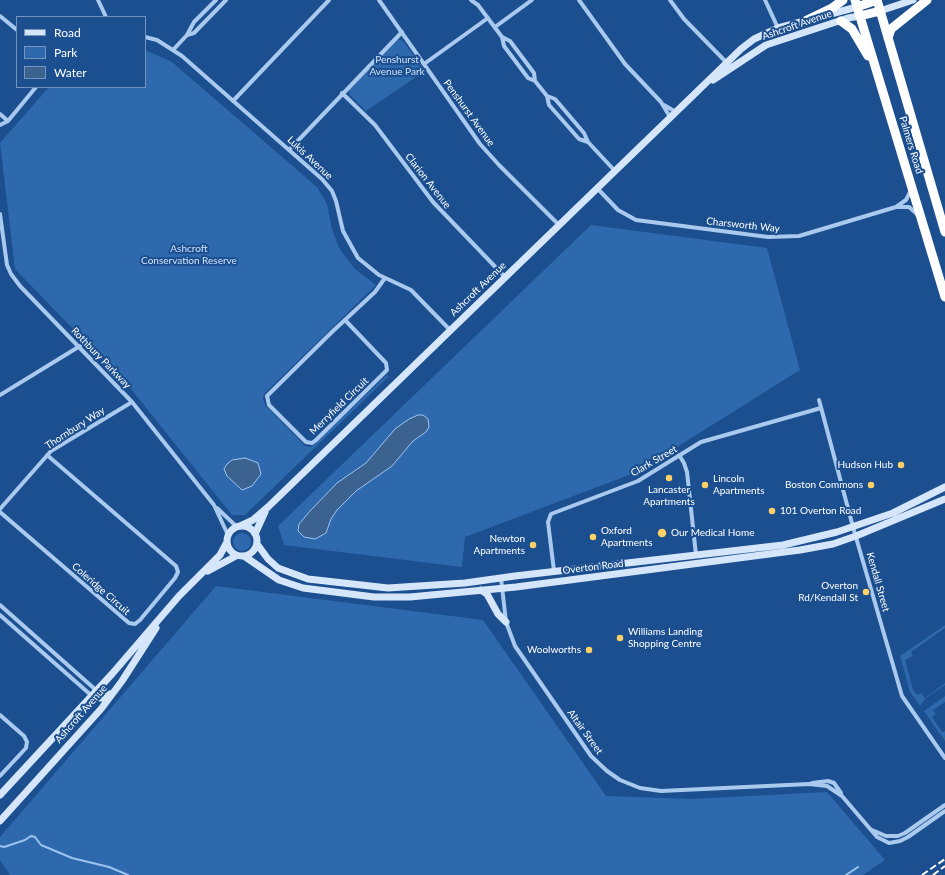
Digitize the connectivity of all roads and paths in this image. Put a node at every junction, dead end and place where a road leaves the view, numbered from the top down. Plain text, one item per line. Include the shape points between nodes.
1 (106, 0) edge
2 (216, 0) edge
3 (226, 0) edge
4 (329, 0) edge
5 (379, 0) edge
6 (471, 0) edge
7 (532, 0) edge
8 (579, 0) edge
9 (670, 0) edge
10 (765, 0) edge
11 (843, 0) edge
12 (877, 0) edge
13 (913, 0) edge
14 (927, 0) edge
15 (100, 2) edge
16 (478, 2) edge
17 (857, 8) edge
18 (880, 10) junction
19 (0, 16) edge
20 (106, 16) edge
21 (488, 18) junction
22 (841, 21) junction
23 (804, 22) junction
24 (495, 27) junction
25 (778, 28) junction
26 (16, 29) edge
27 (402, 32) junction
28 (187, 35) junction
29 (146, 37) edge
30 (502, 37) junction
31 (888, 38) junction
32 (173, 50) junction
33 (726, 62) junction
34 (424, 64) junction
35 (878, 75) junction
36 (536, 81) junction
37 (703, 86) junction
38 (35, 88) edge
39 (342, 93) junction
40 (547, 96) junction
41 (233, 101) junction
42 (661, 102) junction
43 (676, 112) junction
44 (0, 114) edge
45 (670, 117) junction
46 (8, 121) junction
47 (0, 125) edge
48 (588, 142) junction
49 (289, 150) junction
50 (615, 171) junction
51 (912, 186) junction
52 (597, 188) junction
53 (896, 207) junction
54 (0, 214) edge
55 (924, 223) junction
56 (559, 225) junction
57 (945, 232) edge
58 (2, 239) edge
59 (505, 277) junction
60 (385, 278) junction
61 (945, 297) edge
62 (345, 320) junction
63 (450, 330) junction
64 (80, 346) junction
65 (0, 395) edge
66 (819, 400) dead end
67 (132, 402) junction
68 (821, 408) junction
69 (47, 455) junction
70 (679, 455) junction
71 (945, 487) edge
72 (945, 499) edge
73 (214, 505) junction
74 (268, 507) junction
75 (0, 509) edge
76 (0, 512) edge
77 (853, 526) junction
78 (238, 527) junction
79 (255, 534) junction
80 (856, 536) junction
81 (227, 539) junction
82 (256, 544) junction
83 (696, 555) junction
84 (236, 556) junction
85 (244, 556) junction
86 (554, 571) junction
87 (200, 576) junction
88 (501, 578) junction
89 (502, 588) junction
90 (481, 590) junction
91 (0, 605) edge
92 (165, 612) junction
93 (0, 615) edge
94 (506, 622) junction
95 (114, 691) junction
96 (94, 694) junction
97 (0, 714) edge
98 (945, 758) edge
99 (0, 776) edge
100 (0, 795) edge
101 (945, 805) edge
102 (945, 811) edge
103 (0, 821) edge
104 (870, 829) junction

1 - 15 street
2 - 28 street via 194,22
3 - 28 street via 194,33
4 - 41 street
5 - 27 street, Penshurst Avenue
6 - 16 street
7 - 24 street
8 - 42 street via 625,64
9 - 33 street via 684,19
10 - 25 street
11 - 23 highway
12 - 17 highway
12 - 18 highway, Palmers Road
13 - 18 main road
14 - 31 highway via 891,29
15 - 20 street
16 - 21 street
17 - 18 highway
17 - 22 main road, Ashcroft Avenue
17 - 23 main road, Ashcroft Avenue
17 - 35 highway, Palmers Road
18 - 31 highway, Palmers Road
19 - 26 street
21 - 24 street
21 - 34 street
22 - 35 highway via 859,38
22 - 37 main road, Ashcroft Avenue via 766,45
23 - 25 main road, Ashcroft Avenue
24 - 30 street
25 - 33 main road, Ashcroft Avenue via 754,39
27 - 34 street, Penshurst Avenue
27 - 39 street
28 - 32 street
29 - 32 street, Lukis Avenue via 157,40
30 - 36 street via 510,41 534,73
30 - 36 street via 504,46 528,78
31 - 57 highway, Palmers Road
32 - 41 street, Lukis Avenue
33 - 37 main road, Ashcroft Avenue
34 - 56 street, Penshurst Avenue via 480,144
35 - 51 highway, Palmers Road
36 - 40 street
37 - 43 main road, Ashcroft Avenue
38 - 46 street
39 - 49 street
39 - 59 street, Clarion Avenue via 375,125 433,202
40 - 48 street via 555,99 584,133
40 - 48 street via 549,104 579,139
41 - 49 street, Lukis Avenue
42 - 43 street
42 - 45 street
43 - 45 main road, Ashcroft Avenue
44 - 46 street
45 - 50 main road, Ashcroft Avenue
46 - 47 street
48 - 50 street
49 - 60 street, Lukis Avenue via 326,182 336,201 343,232 349,245 363,262
50 - 52 main road, Ashcroft Avenue
51 - 53 street via 906,200
51 - 55 highway, Palmers Road
52 - 53 street, Charsworth Way via 622,213 636,220 776,238 799,236
52 - 56 main road, Ashcroft Avenue
53 - 55 street via 912,209
54 - 58 street, Rothbury Parkway
55 - 61 highway, Palmers Road
56 - 59 main road, Ashcroft Avenue
58 - 64 street, Rothbury Parkway via 11,274
59 - 63 main road, Ashcroft Avenue
60 - 62 street, Merryfield Circuit via 375,292
60 - 63 street, Lukis Avenue via 411,290
62 - 62 street, Merryfield Circuit via 267,396 269,405 306,442 312,443 316,440 387,370 385,362
63 - 74 main road, Ashcroft Avenue
64 - 65 street
64 - 67 street, Rothbury Parkway
66 - 68 street, Kendall Street
67 - 69 street, Thornbury Way
67 - 73 street, Rothbury Parkway
68 - 70 street, Clark Street via 705,441
68 - 77 street, Kendall Street
69 - 75 street, Thornbury Way
69 - 76 street, Coleridge Circuit via 176,566 178,572 175,578 140,620 135,624 129,623
70 - 83 street via 687,472
70 - 86 street, Clark Street via 638,481 552,514 548,522
71 - 77 main road, Overton Road via 893,513
72 - 80 main road, Overton Road
73 - 78 street, Rothbury Parkway
73 - 81 street, Rothbury Parkway
74 - 78 main road, Ashcroft Avenue via 253,520
74 - 79 main road, Ashcroft Avenue
77 - 80 street, Kendall Street
77 - 83 main road, Overton Road via 783,544
78 - 79 main road via 249,528
78 - 81 main road
79 - 82 main road
80 - 89 main road, Overton Road via 833,544 773,555
80 - 98 street, Kendall Street via 902,696
81 - 84 main road via 229,549
81 - 87 main road, Ashcroft Avenue via 220,555
82 - 85 main road via 252,552
82 - 88 main road, Overton Road via 278,568 316,581 396,588
83 - 86 main road, Overton Road
84 - 85 main road
84 - 87 main road, Ashcroft Avenue
85 - 90 main road, Overton Road via 279,580 308,589 393,598
86 - 88 main road, Overton Road
87 - 92 main road, Ashcroft Avenue
88 - 89 street, Altair Street
89 - 90 main road, Overton Road
89 - 94 street, Altair Street
90 - 94 main road via 487,594 498,614
91 - 96 street
92 - 95 main road, Ashcroft Avenue
92 - 96 main road, Ashcroft Avenue
93 - 96 street
94 - 104 street, Altair Street via 515,646 586,749 600,765 620,780 640,788 661,791 809,784 827,786 842,796
95 - 96 main road via 103,698 96,698
95 - 103 main road, Ashcroft Avenue
96 - 100 main road, Ashcroft Avenue
97 - 99 street via 24,736 26,748
101 - 104 street, Altair Street via 898,836 886,836
102 - 104 street, Altair Street via 900,841 883,842

